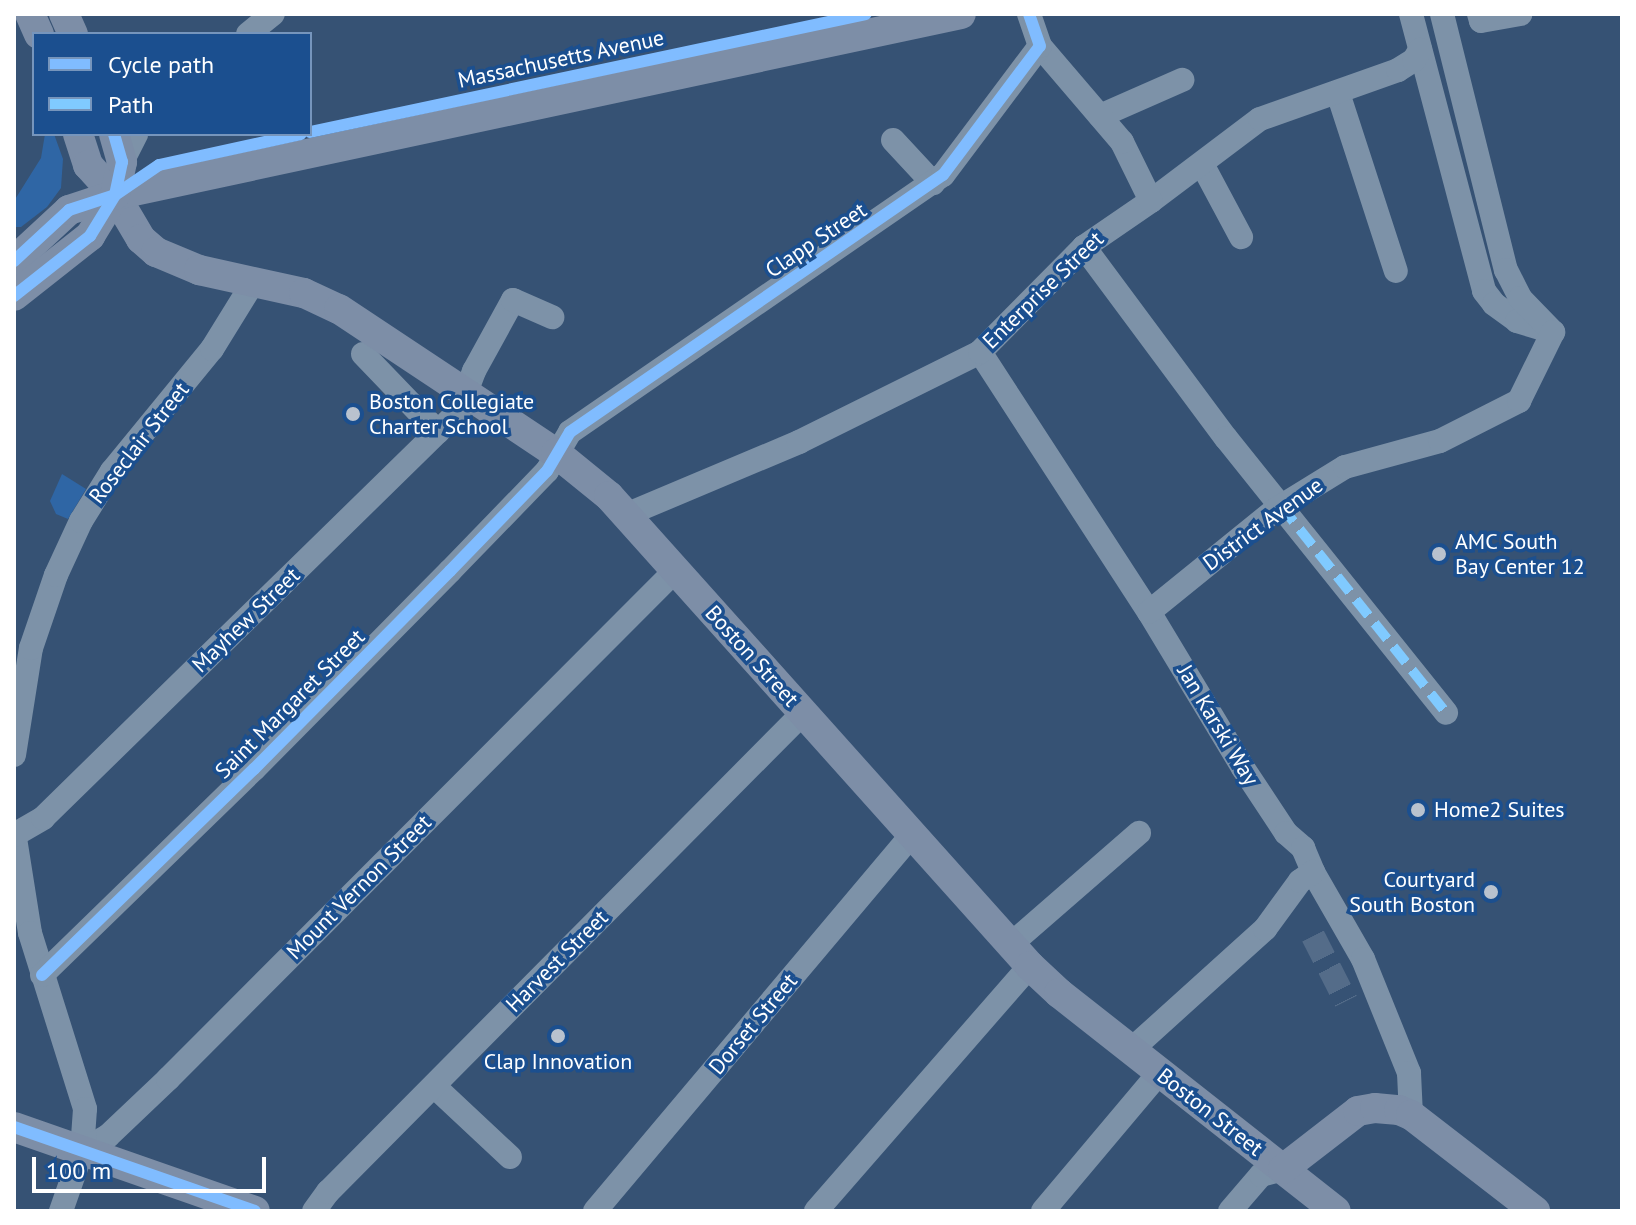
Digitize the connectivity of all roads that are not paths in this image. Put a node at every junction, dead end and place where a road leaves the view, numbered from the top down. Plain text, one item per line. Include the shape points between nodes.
1 (273, 14) edge
2 (961, 14) edge
3 (1029, 14) edge
4 (1411, 14) edge
5 (1442, 14) edge
6 (1479, 14) edge
7 (1520, 14) edge
8 (250, 32) edge
9 (1040, 46) junction
10 (1420, 50) junction
11 (1182, 80) dead end
12 (1338, 93) junction
13 (1100, 116) junction
14 (79, 136) edge
15 (893, 140) dead end
16 (118, 148) edge
17 (1202, 164) junction
18 (933, 183) junction
19 (115, 195) junction
20 (1151, 201) junction
21 (1241, 237) dead end
22 (1084, 247) junction
23 (20, 249) edge
24 (1396, 271) dead end
25 (254, 281) junction
26 (14, 296) edge
27 (552, 317) dead end
28 (1553, 332) junction
29 (980, 352) junction
30 (363, 354) dead end
31 (468, 394) junction
32 (438, 432) junction
33 (556, 453) junction
34 (1281, 506) junction
35 (628, 514) junction
36 (676, 570) junction
37 (1149, 612) junction
38 (16, 710) edge
39 (803, 713) junction
40 (1446, 713) dead end
41 (14, 755) edge
42 (1139, 833) dead end
43 (14, 834) edge
44 (911, 836) junction
45 (1313, 872) junction
46 (1020, 955) junction
47 (42, 975) junction
48 (1131, 1050) junction
49 (1160, 1072) junction
50 (434, 1086) junction
51 (1411, 1115) junction
52 (14, 1127) edge
53 (82, 1151) junction
54 (510, 1157) dead end
55 (1283, 1169) junction
56 (61, 1211) edge
57 (255, 1211) edge
58 (314, 1211) edge
59 (595, 1211) edge
60 (816, 1211) edge
61 (1043, 1211) edge
62 (1230, 1211) edge
63 (1336, 1211) edge
64 (1535, 1211) edge

1 - 8 street
2 - 19 main road, Massachusetts Avenue
3 - 9 street
4 - 10 street
5 - 28 street via 1506,270 1520,298
6 - 7 street via 1481,21
9 - 13 street
9 - 18 street, Clapp Street
10 - 12 street, Enterprise Street via 1407,66
10 - 28 street via 1484,291 1517,321
11 - 13 street
12 - 17 street, Enterprise Street via 1260,119
12 - 24 street
13 - 20 street via 1122,142
14 - 19 main road, Boston Street via 88,165
15 - 18 street
16 - 19 main road
17 - 20 street, Enterprise Street
17 - 21 street
18 - 33 street, Clapp Street via 590,415
19 - 23 main road, Massachusetts Avenue via 69,210
19 - 25 main road, Boston Street via 133,228 156,252 187,266
19 - 26 main road via 90,236
20 - 22 street, Enterprise Street
22 - 29 street, Enterprise Street
22 - 34 street
25 - 31 main road, Boston Street via 304,293 339,309
25 - 38 street, Roseclair Street via 212,349 112,471 81,521 56,575
27 - 31 street, Mayhew Street via 513,300 474,371
28 - 34 street, District Avenue via 1519,401 1440,441 1351,463
29 - 35 street, Enterprise Street via 799,442
29 - 37 street, Jan Karski Way
30 - 32 street
31 - 32 street, Mayhew Street
31 - 33 main road, Boston Street
32 - 43 street, Mayhew Street via 43,818
33 - 35 main road, Boston Street
33 - 47 street, Saint Margaret Street via 547,471 439,582
34 - 37 street, District Avenue
34 - 40 street
35 - 36 main road, Boston Street
36 - 39 main road, Boston Street
36 - 53 street, Mount Vernon Street via 168,1079 108,1136
37 - 45 street, Jan Karski Way via 1243,768 1286,833 1303,848
38 - 41 street, Roseclair Street
39 - 44 main road, Boston Street
39 - 50 street, Harvest Street
42 - 46 street
43 - 47 street via 24,905
44 - 46 main road, Boston Street
44 - 59 street, Dorset Street
45 - 48 street via 1300,881 1265,929
45 - 51 street, Jan Karski Way via 1363,959 1409,1073
46 - 48 main road, Boston Street
46 - 60 street
47 - 53 street via 83,1097
48 - 49 main road, Boston Street
49 - 55 main road, Boston Street
49 - 61 street
50 - 54 street
50 - 58 street, Harvest Street
51 - 55 main road via 1365,1108
51 - 64 main road
52 - 53 main road
53 - 56 street
53 - 57 main road
55 - 62 street via 1261,1175
55 - 63 main road, Boston Street

